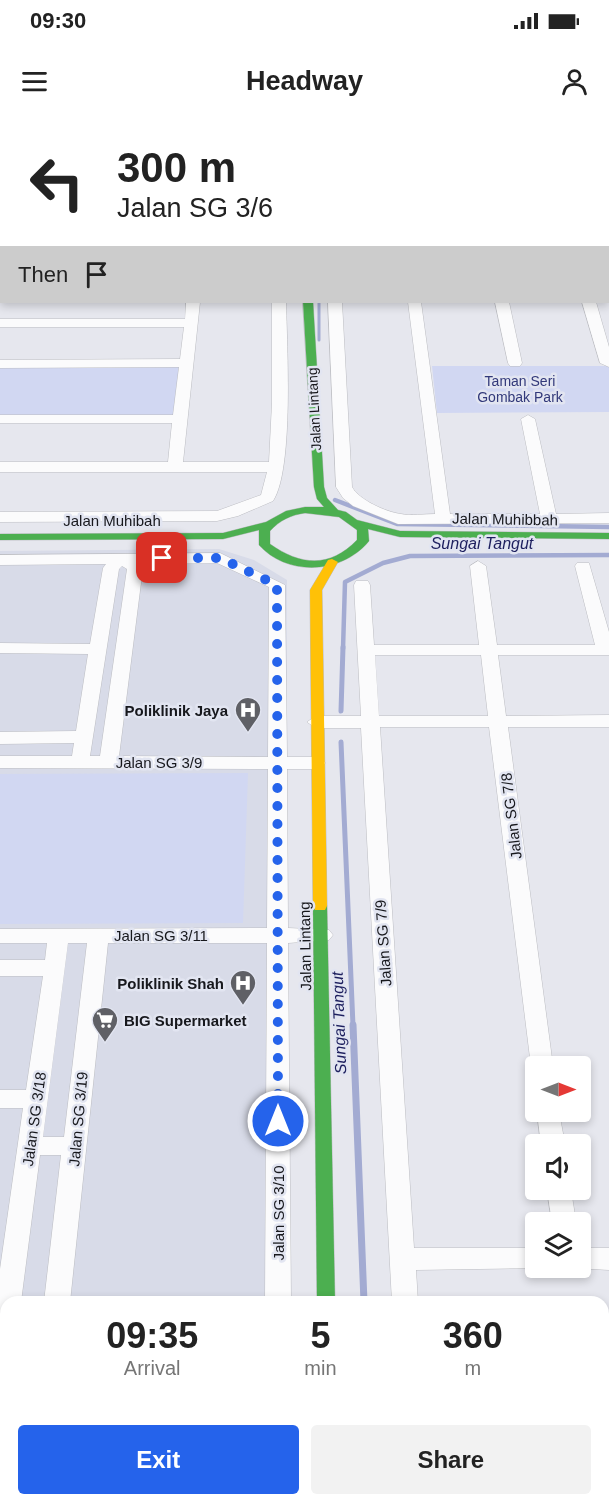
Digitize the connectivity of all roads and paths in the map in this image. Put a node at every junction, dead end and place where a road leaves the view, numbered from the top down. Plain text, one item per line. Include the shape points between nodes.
1 (19, 120) edge
2 (36, 120) edge
3 (193, 303) edge
4 (279, 303) edge
5 (295, 303) edge
6 (308, 303) edge
7 (335, 303) edge
8 (416, 303) edge
9 (502, 303) edge
10 (589, 303) edge
11 (0, 323) edge
12 (191, 323) junction
13 (186, 363) junction
14 (515, 363) dead end
15 (607, 363) dead end
16 (0, 364) edge
17 (0, 419) edge
18 (180, 419) junction
19 (528, 419) dead end
20 (0, 467) edge
21 (175, 467) junction
22 (275, 467) junction
23 (301, 499) junction
24 (333, 512) junction
25 (0, 517) edge
26 (549, 518) junction
27 (609, 518) edge
28 (443, 519) junction
29 (357, 523) junction
30 (267, 525) junction
31 (399, 526) junction
32 (125, 536) junction
33 (223, 536) junction
34 (609, 536) edge
35 (0, 537) edge
36 (265, 545) junction
37 (360, 547) junction
38 (120, 559) junction
39 (0, 560) edge
40 (332, 562) junction
41 (297, 563) junction
42 (478, 566) dead end
43 (583, 566) dead end
44 (362, 585) dead end
45 (316, 590) junction
46 (0, 648) edge
47 (98, 649) junction
48 (366, 650) junction
49 (607, 650) edge
50 (490, 651) junction
51 (609, 721) edge
52 (316, 722) junction
53 (371, 722) junction
54 (500, 722) junction
55 (84, 737) junction
56 (0, 738) edge
57 (0, 762) edge
58 (80, 762) junction
59 (109, 762) junction
60 (278, 763) junction
61 (317, 763) junction
62 (277, 935) junction
63 (322, 935) junction
64 (0, 936) edge
65 (59, 936) junction
66 (98, 936) junction
67 (0, 968) edge
68 (55, 968) junction
69 (541, 1056) edge
70 (0, 1099) edge
71 (36, 1099) junction
72 (30, 1146) junction
73 (74, 1146) junction
74 (403, 1259) junction
75 (525, 1259) edge
76 (591, 1259) edge
77 (609, 1259) edge
78 (7, 1267) edge
79 (8, 1296) edge
80 (58, 1296) edge
81 (278, 1296) edge
82 (326, 1296) edge
83 (405, 1296) edge

1 - 2 street
3 - 12 street
4 - 22 street
5 - 23 street, Jalan Lintang
6 - 24 street, Jalan Lintang via 319,487 322,499
7 - 31 street via 344,487 359,503
8 - 28 street
9 - 14 street
10 - 15 street
11 - 12 street
12 - 13 street
13 - 16 street
13 - 18 street
17 - 18 street
18 - 21 street
19 - 26 street
20 - 21 street
21 - 22 street
22 - 25 street via 271,493 258,503 217,516
23 - 24 street
23 - 30 street, Jalan Muhibah
24 - 29 street, Jalan Muhibbah
26 - 27 street
26 - 28 street
28 - 31 street
29 - 31 street, Jalan Muhibbah
29 - 37 street via 364,535
30 - 33 street, Jalan Muhibah
30 - 36 street via 262,535
31 - 34 street, Jalan Muhibbah
31 - 37 street, Jalan Muhibbah
32 - 33 street, Jalan Muhibah
32 - 35 street, Jalan Muhibah
32 - 38 street
33 - 36 street, Jalan Muhibah
36 - 41 street, Jalan Muhibah via 277,556
37 - 40 street, Jalan Muhibbah via 344,559
38 - 39 street
38 - 47 street via 111,568
38 - 59 street via 135,567
38 - 60 street, Jalan SG 3/10 via 220,558 277,585
40 - 41 street
40 - 45 street, Jalan Lintang
41 - 45 street
42 - 50 street, Jalan SG 7/8
43 - 49 street
44 - 48 street, Jalan SG 7/9
45 - 52 street, Jalan Lintang
46 - 47 street
47 - 55 street
48 - 50 street
48 - 53 street, Jalan SG 7/9
49 - 50 street
50 - 54 street, Jalan SG 7/8
51 - 54 street
52 - 53 street
52 - 61 street, Jalan Lintang
53 - 54 street
53 - 74 street, Jalan SG 7/9
54 - 69 street, Jalan SG 7/8
55 - 56 street
55 - 58 street
57 - 58 street, Jalan SG 3/9
58 - 59 street, Jalan SG 3/9
59 - 60 street, Jalan SG 3/9
60 - 61 street, Jalan SG 3/9
60 - 62 street, Jalan SG 3/10
61 - 63 street, Jalan Lintang
62 - 63 street, Jalan SG 3/11
62 - 66 street, Jalan SG 3/11
62 - 81 street, Jalan SG 3/10
63 - 82 street, Jalan Lintang
64 - 65 street, Jalan SG 3/11
65 - 66 street, Jalan SG 3/11
65 - 68 street, Jalan SG 3/18
66 - 73 street, Jalan SG 3/19
67 - 68 street
68 - 71 street, Jalan SG 3/18
70 - 71 street
71 - 72 street, Jalan SG 3/18
72 - 73 street
72 - 78 street, Jalan SG 3/18
73 - 80 street, Jalan SG 3/19
74 - 75 street
74 - 83 street, Jalan SG 7/9
76 - 77 street
78 - 79 street, Jalan SG 3/18

